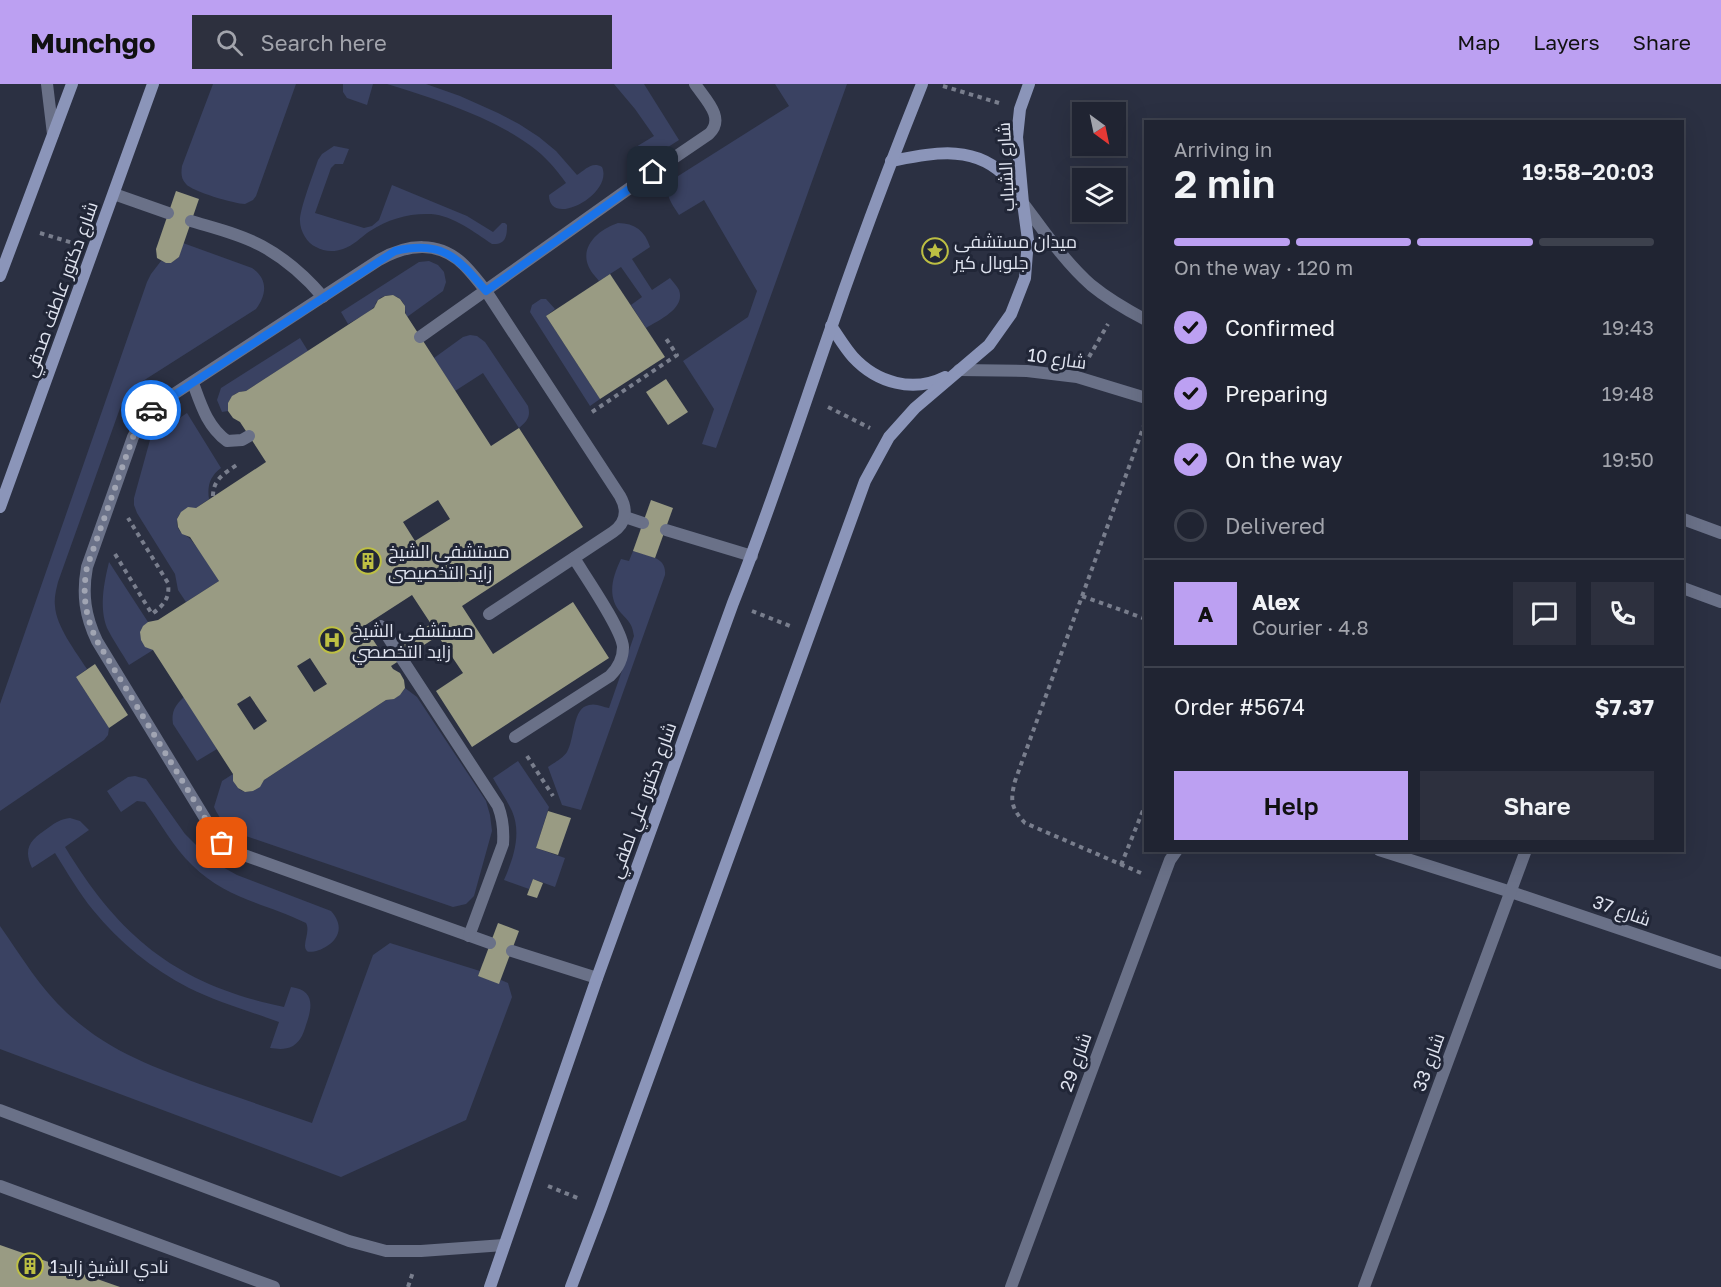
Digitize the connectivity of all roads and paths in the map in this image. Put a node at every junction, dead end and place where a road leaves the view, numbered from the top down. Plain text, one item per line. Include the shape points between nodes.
1 (47, 84) edge
2 (72, 84) edge
3 (153, 84) edge
4 (695, 84) edge
5 (922, 84) edge
6 (937, 84) edge
7 (1029, 84) edge
8 (1020, 109) junction
9 (52, 134) junction
10 (891, 161) junction
11 (114, 194) junction
12 (1023, 203) junction
13 (168, 213) dead end
14 (191, 221) dead end
15 (18, 225) junction
16 (93, 250) junction
17 (0, 276) edge
18 (486, 291) junction
19 (323, 297) junction
20 (1119, 306) junction
21 (1144, 319) edge
22 (831, 326) junction
23 (420, 337) dead end
24 (665, 337) dead end
25 (959, 370) junction
26 (1077, 377) junction
27 (192, 383) junction
28 (807, 397) junction
29 (1144, 397) edge
30 (574, 425) junction
31 (1144, 426) edge
32 (249, 436) dead end
33 (889, 437) junction
34 (227, 441) junction
35 (113, 494) junction
36 (213, 496) dead end
37 (0, 507) edge
38 (625, 517) junction
39 (1684, 519) edge
40 (643, 523) dead end
41 (100, 530) junction
42 (666, 530) dead end
43 (1721, 533) edge
44 (752, 556) junction
45 (574, 558) junction
46 (1684, 588) edge
47 (1082, 596) junction
48 (1721, 602) edge
49 (733, 603) junction
50 (489, 614) dead end
51 (1144, 618) edge
52 (381, 626) dead end
53 (810, 634) junction
54 (395, 648) dead end
55 (402, 659) dead end
56 (515, 737) joint
57 (553, 796) dead end
58 (1144, 808) edge
59 (1176, 852) edge
60 (1385, 852) edge
61 (1525, 852) edge
62 (1121, 865) junction
63 (1162, 882) junction
64 (1511, 892) junction
65 (469, 936) junction
66 (490, 943) dead end
67 (512, 951) dead end
68 (1721, 963) edge
69 (597, 978) junction
70 (0, 1110) edge
71 (528, 1178) junction
72 (0, 1186) edge
73 (601, 1208) junction
74 (504, 1245) junction
75 (274, 1287) edge
76 (490, 1287) edge
77 (571, 1287) edge
78 (1011, 1287) edge
79 (1364, 1287) edge

1 - 9 street
2 - 9 street
3 - 11 street, شارع دكتور عاطف صدقي
4 - 18 street via 714,112 713,130
5 - 10 street
6 - 8 path
7 - 8 street, شارع الشباب
8 - 12 street, شارع الشباب via 1017,137
9 - 15 street
10 - 12 street via 935,153 962,153 988,162 1009,180
10 - 22 street
11 - 13 street
11 - 16 street, شارع دكتور عاطف صدقي
12 - 20 street via 1054,246 1091,285
12 - 25 street, شارع الشباب via 1029,240 1024,278 1011,314 989,345
14 - 19 street via 261,245 294,268
15 - 16 path
15 - 17 street
16 - 37 street, شارع دكتور عاطف صدقي
18 - 19 street via 463,263 448,253 412,247 395,251
18 - 23 street
18 - 30 street
19 - 27 street
20 - 21 street
20 - 26 path
22 - 25 street via 853,357 876,376 904,385 933,383
22 - 28 street, شارع دكتور علي لطفي
24 - 30 path via 677,355
25 - 26 street, شارع 10 via 1027,370
25 - 33 street
26 - 29 street, شارع 10
27 - 34 street via 204,413
27 - 35 street via 154,407 142,421
28 - 33 path
28 - 44 street, شارع دكتور علي لطفي
30 - 38 street via 624,502
31 - 47 path
32 - 34 street
33 - 53 street via 865,481
34 - 36 path via 240,462 218,478
35 - 41 street
35 - 41 path via 168,583 168,595 152,614
38 - 40 street
38 - 45 street via 618,528
39 - 43 street
41 - 65 street via 85,582 90,627 222,843 240,854
42 - 44 street
44 - 49 street, شارع دكتور علي لطفي
45 - 50 street
45 - 56 street via 618,631 622,655 610,676
46 - 48 street
47 - 51 path
47 - 62 path via 1011,796 1014,812 1025,823
49 - 53 path
49 - 69 street, شارع دكتور علي لطفي
52 - 54 street
53 - 73 street
55 - 65 street via 498,806 502,818 503,844
56 - 57 path
58 - 62 path
59 - 63 street, شارع 29
60 - 64 street
61 - 64 street, شارع 33
62 - 63 path
63 - 78 street, شارع 29
64 - 68 street, شارع 37
64 - 79 street, شارع 33
65 - 66 street
67 - 69 street
69 - 71 street, شارع دكتور علي لطفي
70 - 74 street via 386,1251
71 - 73 path
71 - 74 street, شارع دكتور علي لطفي
72 - 75 street
73 - 77 street
74 - 76 street, شارع دكتور علي لطفي

